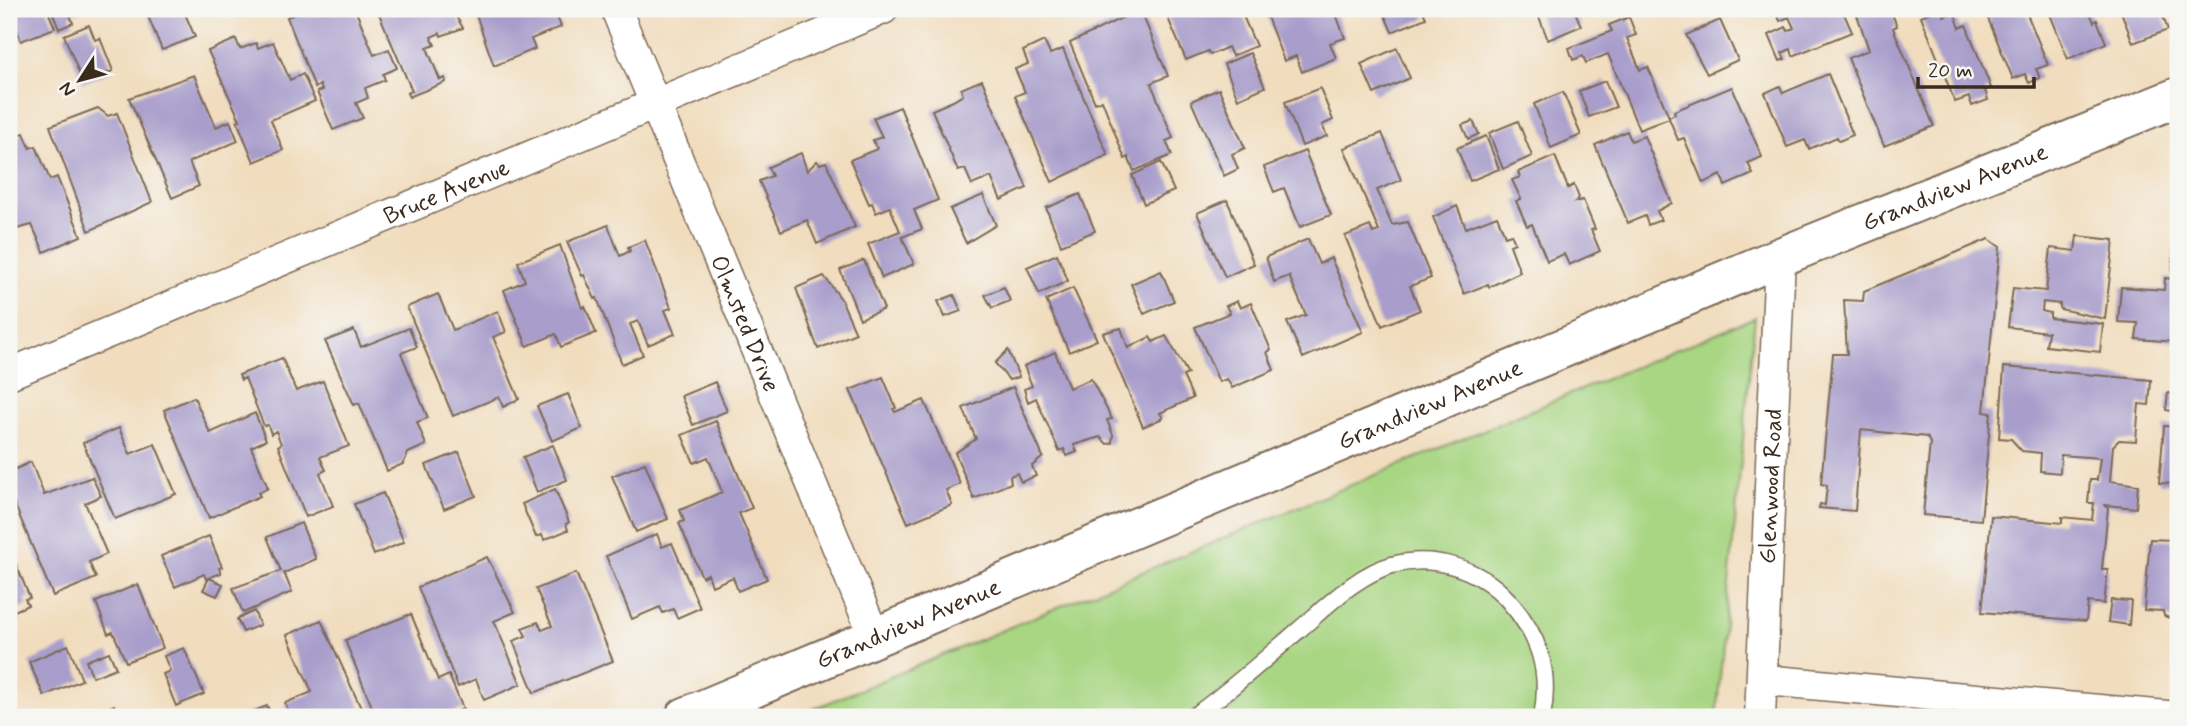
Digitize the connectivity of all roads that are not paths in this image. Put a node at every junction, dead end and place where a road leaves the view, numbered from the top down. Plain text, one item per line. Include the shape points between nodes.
1 (616, 9) edge
2 (883, 9) edge
3 (2178, 97) edge
4 (654, 102) junction
5 (1780, 257) junction
6 (9, 374) edge
7 (875, 638) junction
8 (1764, 680) junction
9 (685, 717) edge
10 (1193, 717) edge
11 (1542, 717) edge
12 (1760, 717) edge
13 (2178, 717) edge

1 - 4 street, Olmsted Drive
2 - 4 street, Bruce Avenue
3 - 5 street, Grandview Avenue
4 - 6 street, Bruce Avenue
4 - 7 street, Olmsted Drive
5 - 7 street, Grandview Avenue
5 - 8 street, Glenwood Road
7 - 9 street, Grandview Avenue
8 - 12 street, Glenwood Road
8 - 13 street
10 - 11 lane via 1355,584 1390,565 1425,559 1463,568 1498,589 1524,617 1542,653 1546,694

